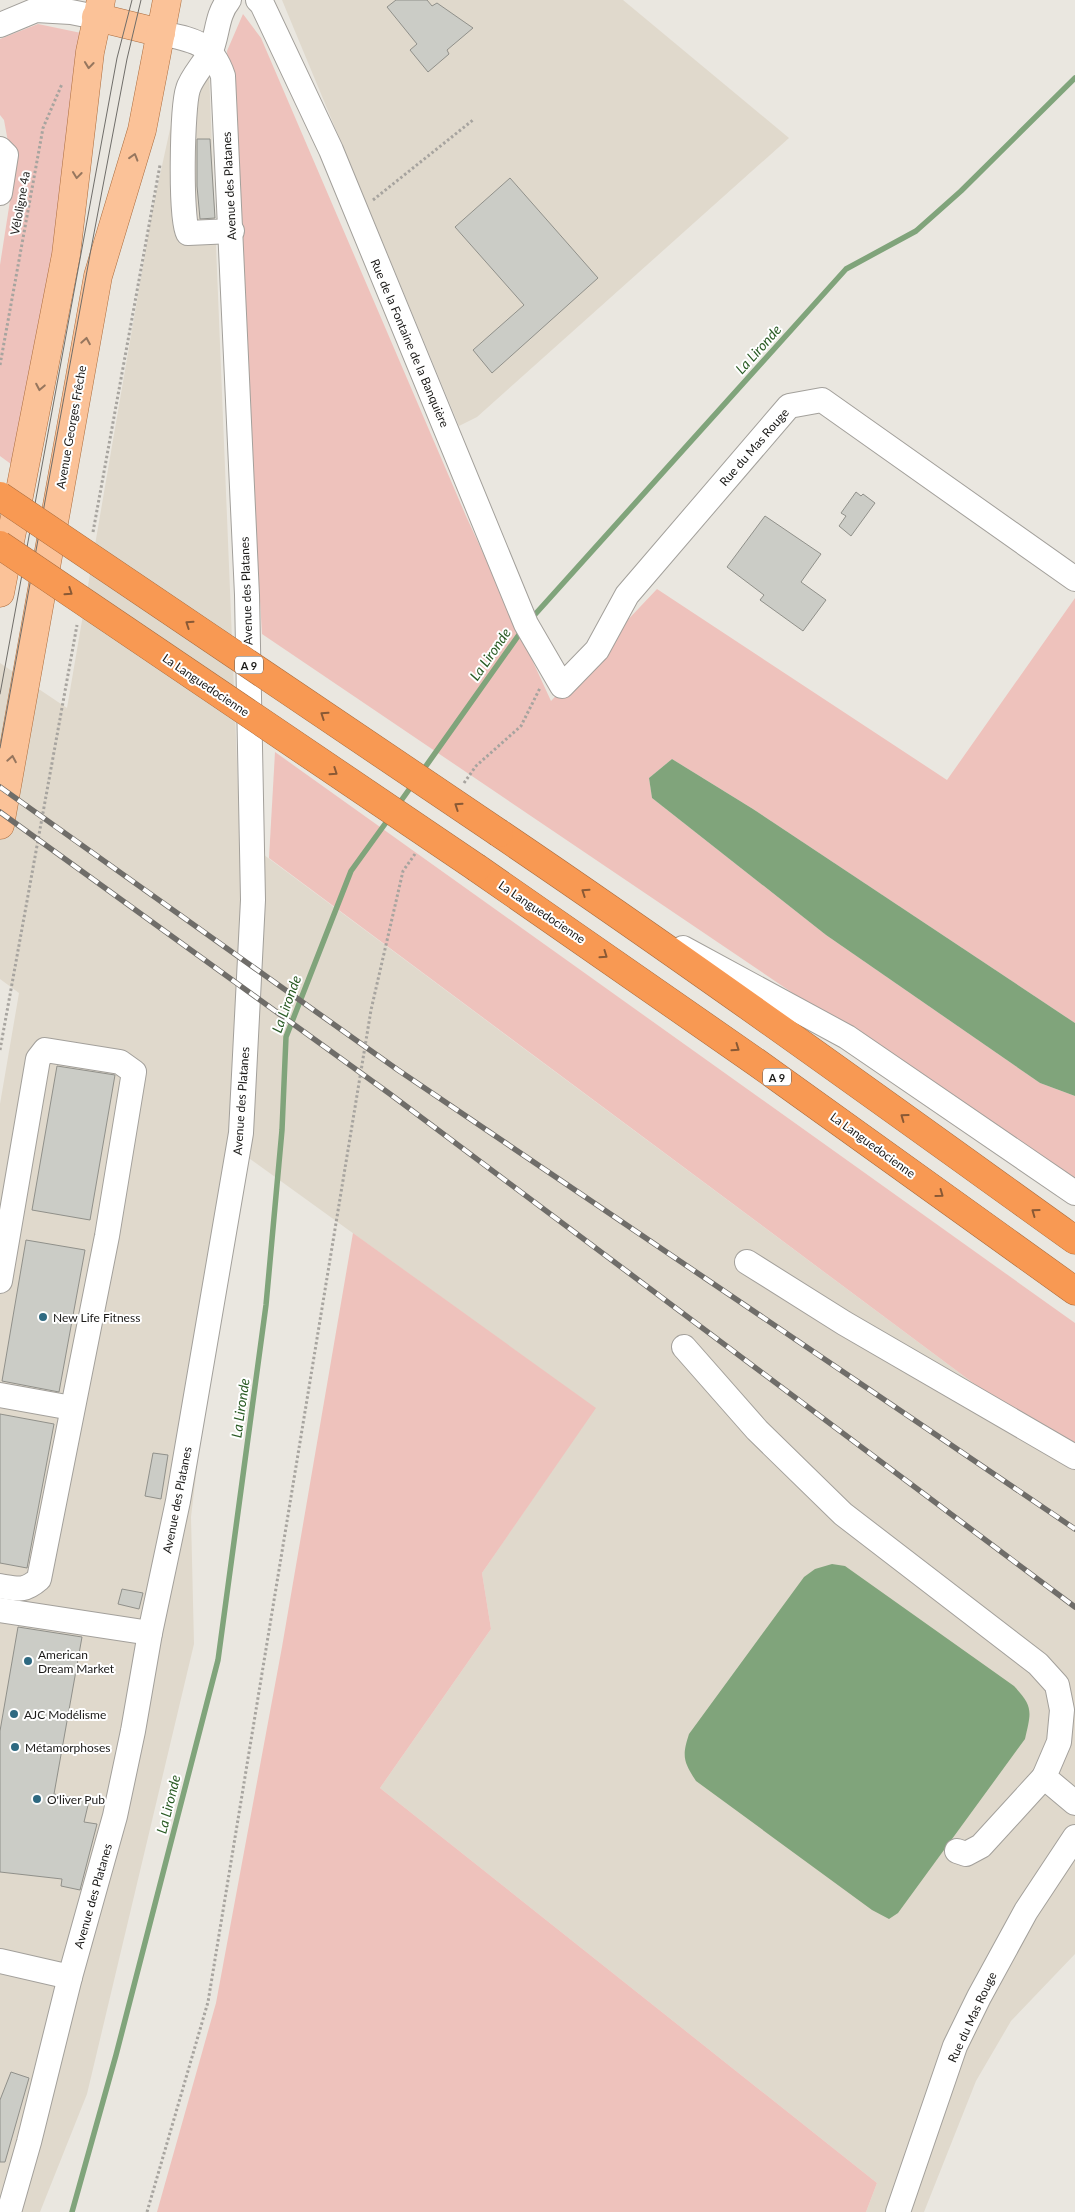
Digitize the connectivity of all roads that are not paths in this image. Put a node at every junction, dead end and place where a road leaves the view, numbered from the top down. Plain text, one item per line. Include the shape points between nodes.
1 (167, 0) edge
2 (229, 0) edge
3 (258, 0) edge
4 (98, 9) edge
5 (0, 25) edge
6 (161, 34) junction
7 (211, 52) junction
8 (0, 149) edge
9 (0, 193) edge
10 (232, 231) junction
11 (0, 496) edge
12 (0, 545) edge
13 (1075, 579) edge
14 (0, 593) edge
15 (556, 677) joint
16 (0, 825) edge
17 (607, 907) junction
18 (1075, 1193) edge
19 (1075, 1240) edge
20 (747, 1262) dead end
21 (0, 1281) edge
22 (1075, 1291) edge
23 (684, 1347) dead end
24 (0, 1395) edge
25 (72, 1408) junction
26 (1075, 1457) edge
27 (0, 1586) edge
28 (0, 1610) edge
29 (150, 1633) junction
30 (1044, 1778) junction
31 (1075, 1803) edge
32 (1075, 1837) edge
33 (957, 1851) dead end
34 (0, 1962) edge
35 (70, 1977) junction
36 (9, 2212) edge
37 (898, 2212) edge

1 - 6 main road, Avenue Georges Frêche
2 - 7 street via 223,8
3 - 15 street, Rue de la Fontaine de la Banquière via 327,142 526,624
4 - 5 street via 71,12 36,10
4 - 6 main road
4 -> 14 main road via 66,255
6 - 7 street via 203,45
16 -> 6 main road, Avenue Georges Frêche via 98,276 142,130
7 - 10 street, Avenue des Platanes via 219,62 223,76
7 - 10 street via 188,88 184,124 184,227 188,233
8 - 9 street via 6,155
10 - 29 street, Avenue des Platanes via 247,595 253,900 241,1134 178,1501
17 -> 11 highway, A 9, bridge
12 -> 22 highway, La Languedocienne / A 9, bridge via 756,1062
13 - 15 street, Rue du Mas Rouge via 822,400 790,406 627,595 597,650
17 - 18 street via 847,1037
19 -> 17 highway, A 9
20 - 26 street via 844,1323
21 - 25 street via 38,1059 45,1050 120,1062 134,1072 108,1236
23 - 30 street via 757,1430 843,1514 1038,1664 1057,1685 1062,1710 1059,1742
24 - 25 street
25 - 27 street via 39,1579 23,1589
28 - 29 street
29 - 35 street, Avenue des Platanes via 115,1816
30 - 31 street
30 - 33 street via 982,1846 966,1854
32 - 37 street, Rue du Mas Rouge via 1026,1911 955,2046
34 - 35 street
35 - 36 street, Avenue des Platanes via 30,2142

